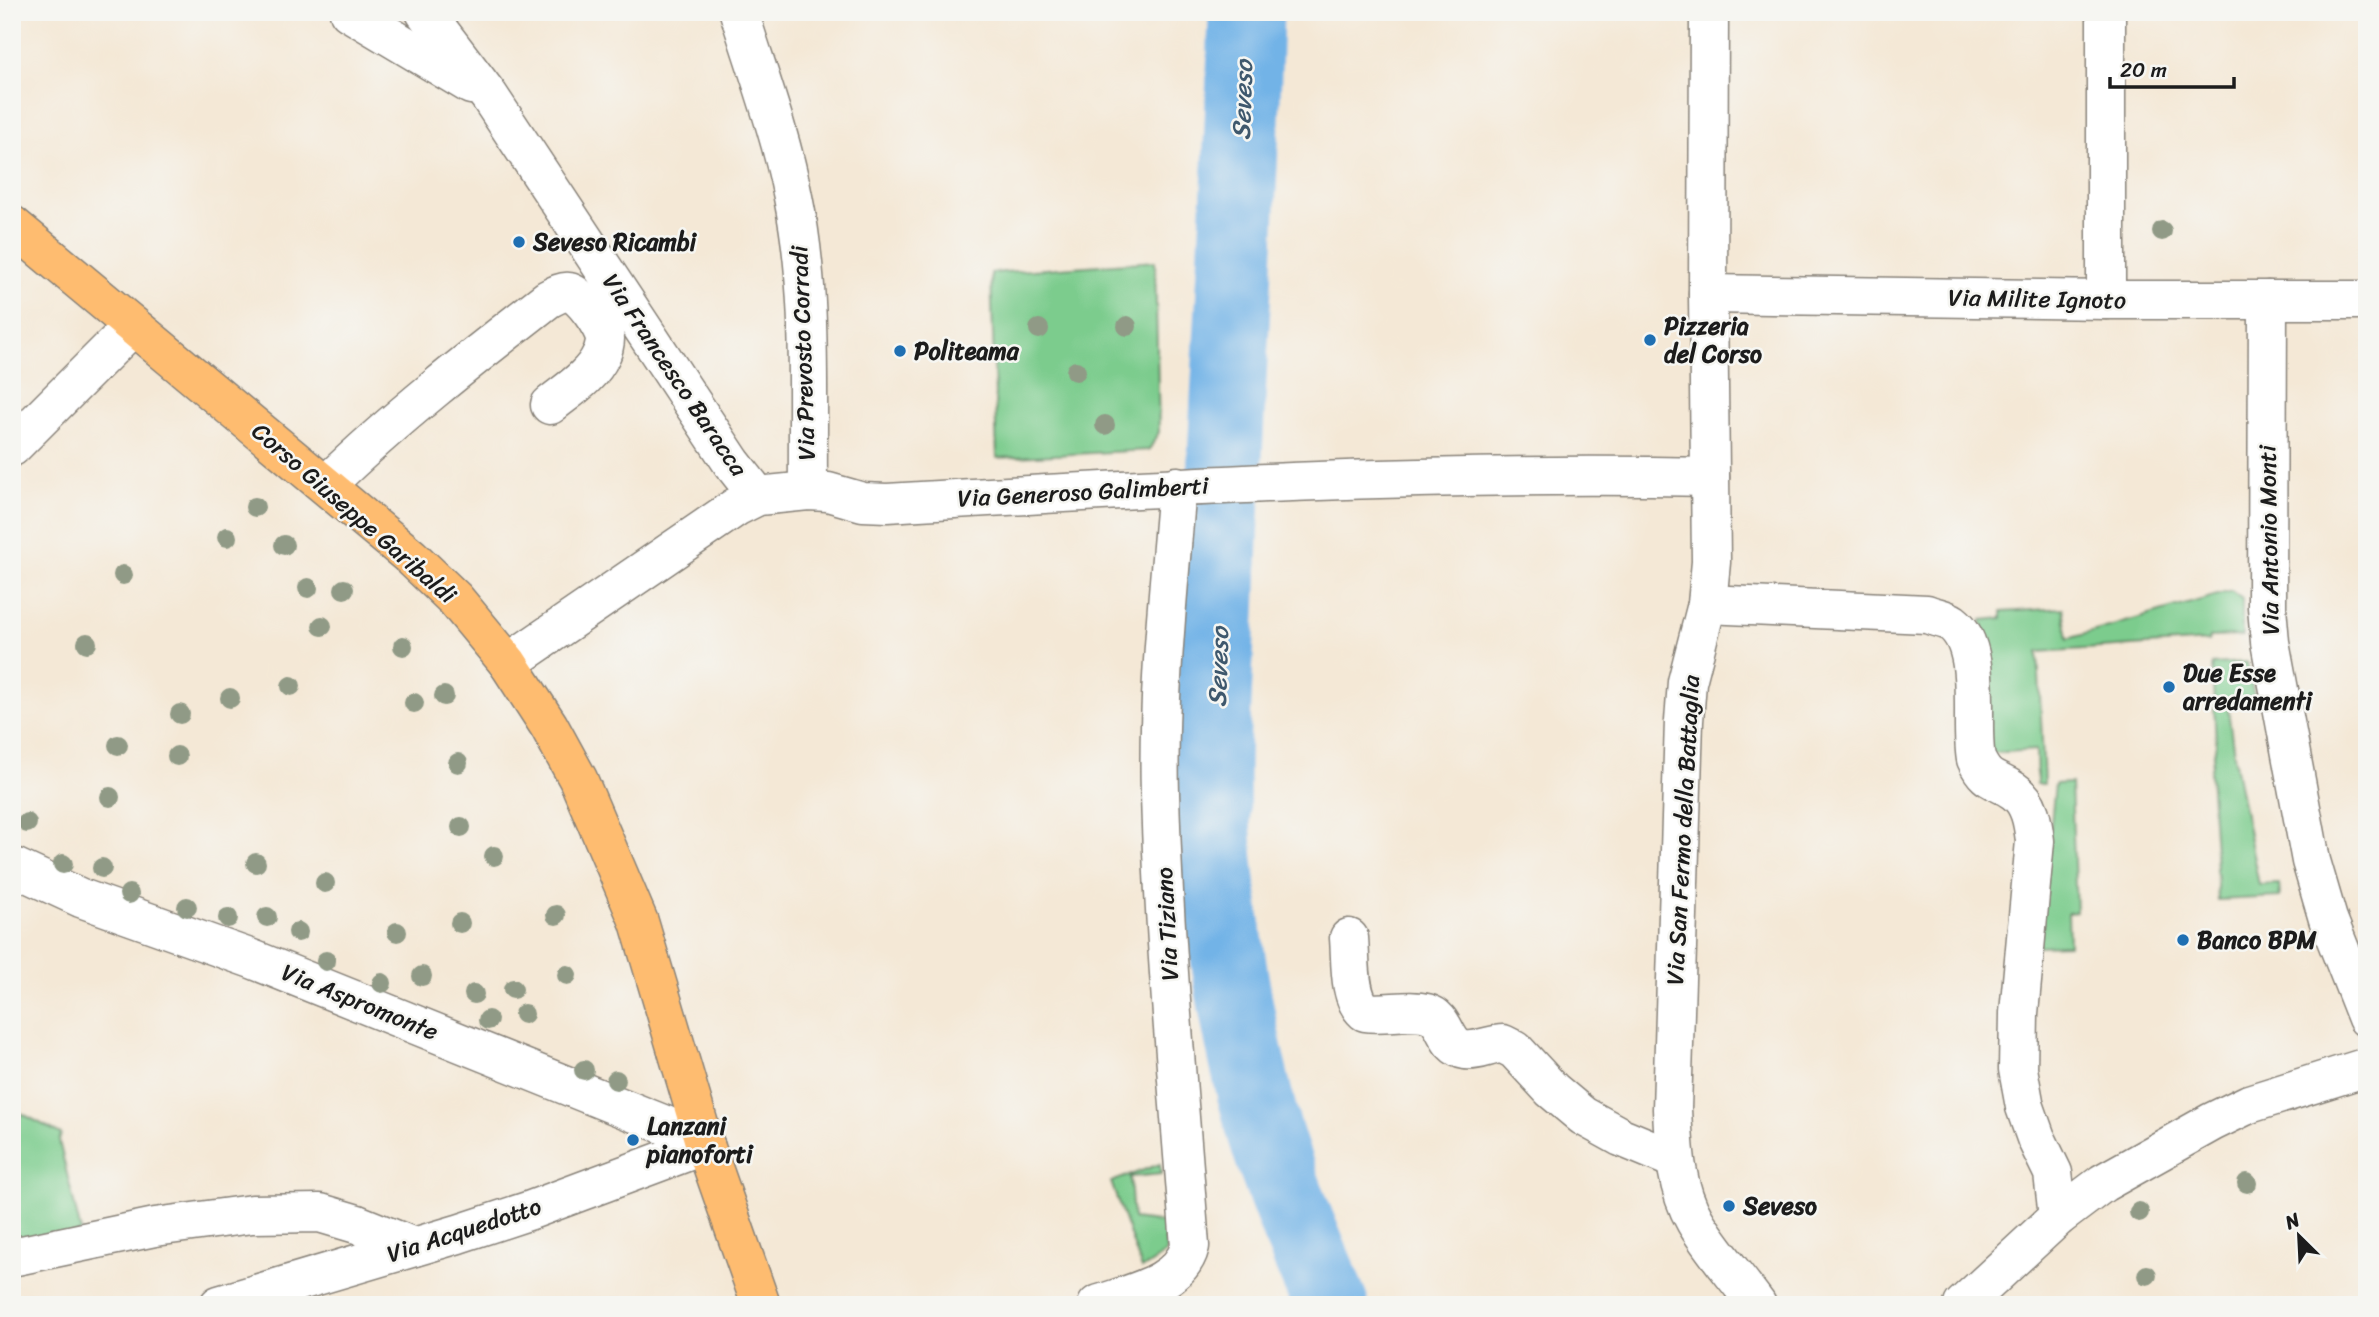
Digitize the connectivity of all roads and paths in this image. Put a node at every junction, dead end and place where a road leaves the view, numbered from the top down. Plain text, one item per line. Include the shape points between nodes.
1 (349, 12) edge
2 (425, 12) edge
3 (740, 12) edge
4 (1709, 12) edge
5 (2106, 12) edge
6 (489, 96) junction
7 (12, 225) edge
8 (1708, 294) junction
9 (2106, 300) junction
10 (2268, 300) junction
11 (2367, 300) edge
12 (133, 326) junction
13 (550, 405) dead end
14 (12, 447) edge
15 (1710, 477) junction
16 (326, 485) junction
17 (1188, 486) junction
18 (807, 491) junction
19 (758, 496) junction
20 (1707, 604) junction
21 (508, 663) junction
22 (12, 866) edge
23 (1349, 938) dead end
24 (2367, 1018) edge
25 (2367, 1067) edge
26 (705, 1145) junction
27 (1674, 1159) junction
28 (2058, 1217) junction
29 (414, 1247) junction
30 (12, 1257) edge
31 (1755, 1304) edge
32 (219, 1305) edge
33 (761, 1305) edge
34 (1097, 1305) edge
35 (1963, 1305) edge

1 - 6 street
2 - 6 street, Via Francesco Baracca
3 - 18 street, Via Prevosto Corradi via 793,198 800,245 807,321
4 - 8 street, Via San Fermo della Battaglia
5 - 9 street
6 - 19 street, Via Francesco Baracca
7 - 12 main road, Corso Giuseppe Garibaldi
8 - 9 street, Via Milite Ignoto
8 - 15 street, Via San Fermo della Battaglia
9 - 10 street, Via Milite Ignoto
10 - 11 street, Via Milite Ignoto
10 - 24 street, Via Antonio Monti via 2270,642 2319,895
12 - 14 street
12 - 16 main road, Corso Giuseppe Garibaldi
13 - 16 street via 590,371 602,355 605,339 587,307 569,292 548,299 489,345
15 - 17 street, Via Generoso Galimberti via 1531,475
15 - 20 street, Via San Fermo della Battaglia
16 - 21 main road, Corso Giuseppe Garibaldi via 446,591
17 - 18 street, Via Generoso Galimberti via 887,503
17 - 34 street, Via Tiziano via 1161,688 1160,792 1189,1246 1187,1258 1166,1278
18 - 19 street, Via Generoso Galimberti
19 - 21 street, Via Generoso Galimberti
20 - 27 street, Via San Fermo della Battaglia via 1687,682 1684,721
20 - 28 street via 1927,614 1952,623 1967,643 1976,759 1991,780 2016,792 2032,820 2035,841 2018,1069 2025,1107 2053,1173
21 - 26 main road, Corso Giuseppe Garibaldi via 578,779 639,922
22 - 26 street, Via Aspromonte via 81,898 252,959
23 - 27 street via 1354,992 1357,1005 1366,1012 1425,1012 1436,1017 1457,1048 1467,1051 1503,1044 1515,1050 1583,1116
25 - 28 street via 2249,1104 2103,1184
26 - 29 street, Via Acquedotto via 531,1210
26 - 33 main road, Corso Giuseppe Garibaldi
27 - 31 street, Via San Fermo della Battaglia via 1694,1220
28 - 35 street
29 - 30 street via 320,1213 252,1214 155,1227
29 - 32 street, Via Acquedotto

